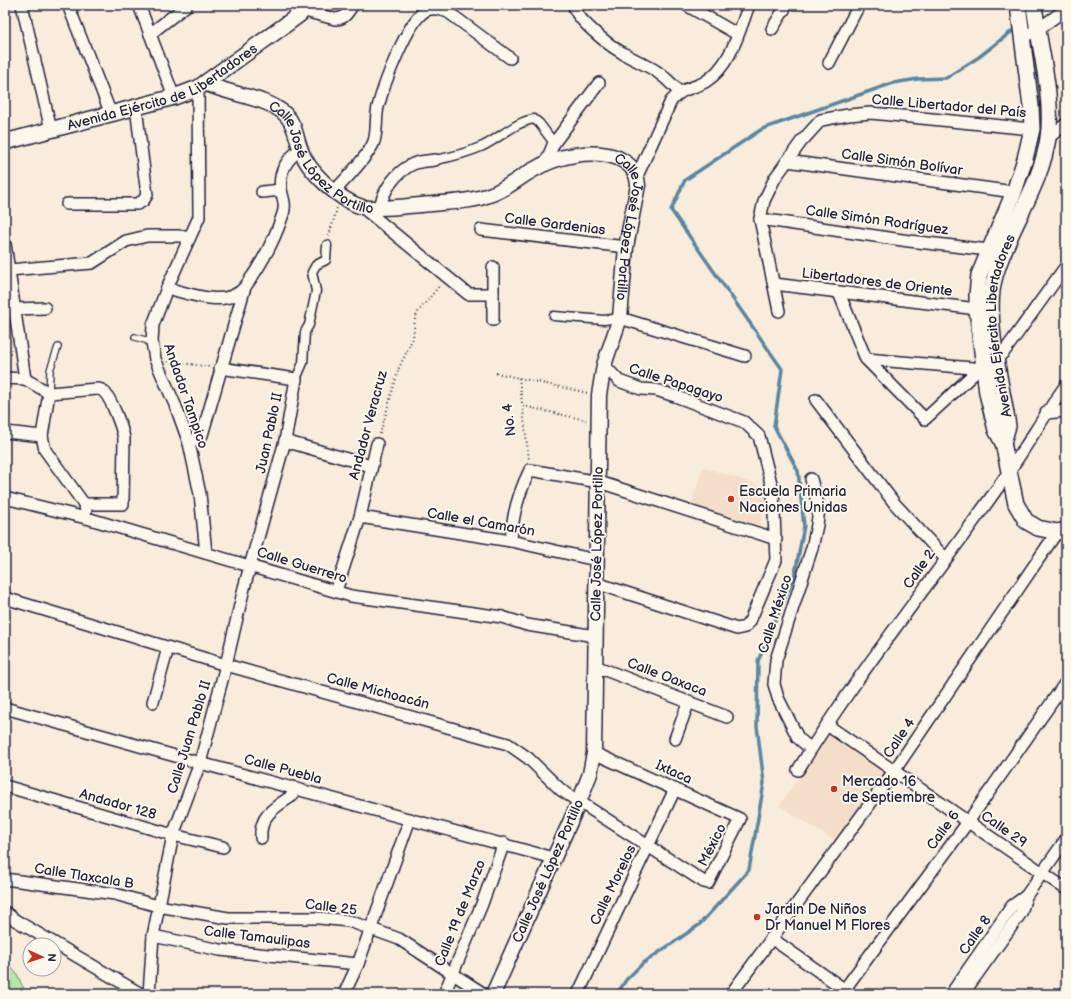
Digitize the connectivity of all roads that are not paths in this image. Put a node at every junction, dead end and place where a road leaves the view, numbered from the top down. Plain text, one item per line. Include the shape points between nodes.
1 (22, 5) edge
2 (68, 5) edge
3 (139, 5) edge
4 (187, 5) edge
5 (353, 5) edge
6 (686, 5) edge
7 (748, 5) edge
8 (787, 5) edge
9 (859, 5) edge
10 (1018, 5) edge
11 (1034, 5) edge
12 (303, 7) edge
13 (574, 7) edge
14 (1066, 9) edge
15 (772, 30) dead end
16 (1037, 30) junction
17 (150, 34) junction
18 (737, 34) junction
19 (1023, 37) junction
20 (510, 58) dead end
21 (829, 63) dead end
22 (599, 84) dead end
23 (202, 85) junction
24 (679, 92) junction
25 (174, 97) junction
26 (136, 107) junction
27 (111, 114) junction
28 (1066, 124) edge
29 (1032, 129) junction
30 (51, 130) junction
31 (1048, 138) junction
32 (5, 142) edge
33 (554, 143) junction
34 (300, 148) junction
35 (435, 160) joint
36 (787, 161) junction
37 (545, 164) junction
38 (637, 176) junction
39 (281, 190) junction
40 (262, 192) dead end
41 (1014, 192) junction
42 (337, 194) junction
43 (67, 204) dead end
44 (362, 207) junction
45 (380, 208) junction
46 (760, 219) junction
47 (481, 230) dead end
48 (190, 236) junction
49 (5, 244) edge
50 (326, 245) road end
51 (626, 247) junction
52 (989, 250) junction
53 (1066, 266) edge
54 (493, 267) dead end
55 (9, 270) junction
56 (774, 284) junction
57 (245, 287) junction
58 (167, 288) junction
59 (839, 293) junction
60 (493, 294) junction
61 (11, 304) edge
62 (45, 308) dead end
63 (977, 309) junction
64 (779, 311) dead end
65 (554, 316) dead end
66 (620, 318) junction
67 (493, 320) dead end
68 (135, 337) dead end
69 (152, 342) junction
70 (58, 347) dead end
71 (745, 356) dead end
72 (997, 358) junction
73 (866, 359) junction
74 (604, 366) junction
75 (220, 368) junction
76 (982, 369) junction
77 (5, 378) edge
78 (25, 379) junction
79 (296, 380) junction
80 (1066, 385) edge
81 (49, 393) junction
82 (816, 400) dead end
83 (1066, 411) edge
84 (1046, 413) junction
85 (5, 432) edge
86 (42, 436) junction
87 (286, 441) junction
88 (189, 443) junction
89 (1003, 443) junction
90 (377, 444) road end
91 (371, 466) junction
92 (1008, 473) junction
93 (811, 479) dead end
94 (599, 482) junction
95 (271, 492) joint
96 (5, 498) edge
97 (84, 504) junction
98 (360, 517) junction
99 (90, 519) junction
100 (1061, 531) edge
101 (776, 539) junction
102 (511, 541) junction
103 (206, 553) junction
104 (945, 558) junction
105 (596, 560) junction
106 (250, 565) junction
107 (596, 583) junction
108 (336, 591) junction
109 (5, 598) edge
110 (595, 636) junction
111 (168, 648) junction
112 (226, 665) junction
113 (595, 666) junction
114 (1066, 682) edge
115 (688, 701) junction
116 (153, 702) dead end
117 (5, 708) edge
118 (727, 717) dead end
119 (827, 725) junction
120 (675, 739) dead end
121 (811, 749) junction
122 (594, 752) junction
123 (200, 763) junction
124 (798, 770) dead end
125 (894, 771) junction
126 (5, 786) edge
127 (293, 787) junction
128 (675, 789) junction
129 (579, 802) junction
130 (410, 818) junction
131 (740, 819) joint
132 (968, 822) junction
133 (173, 835) junction
134 (261, 838) dead end
135 (1066, 839) edge
136 (504, 844) junction
137 (223, 847) dead end
138 (648, 848) junction
139 (553, 858) junction
140 (1042, 873) junction
141 (5, 879) edge
142 (708, 884) joint
143 (1066, 889) edge
144 (1026, 896) junction
145 (158, 906) junction
146 (5, 912) edge
147 (371, 929) junction
148 (153, 936) junction
149 (771, 938) junction
150 (358, 964) junction
151 (453, 973) junction
152 (845, 992) edge
153 (141, 994) edge
154 (149, 994) edge
155 (344, 994) edge
156 (444, 994) edge
157 (484, 994) edge
158 (493, 994) edge
159 (578, 994) edge
160 (731, 994) edge
161 (952, 994) edge
162 (963, 994) edge

1 - 30 street
2 - 27 street
3 - 17 street
4 - 17 street
5 - 12 street via 341,19
6 - 18 street
7 - 18 street
8 - 15 street
9 - 21 street
10 - 19 main road, Avenida Ejército Libertadores
11 - 16 main road, Avenida Ejército Libertadores
12 - 23 main road, Avenida Ejército de Libertadores via 300,14
13 - 24 street via 576,13 593,30 620,52 656,71
14 - 16 street
16 - 19 street
16 - 31 main road, Avenida Ejército Libertadores via 1049,100
17 - 25 street
18 - 24 street via 727,61 716,72 705,82
19 - 29 main road, Avenida Ejército Libertadores via 1032,106
20 - 42 street via 448,12 427,10 416,21 401,44 380,97 373,143
22 - 33 street
23 - 25 main road, Avenida Ejército de Libertadores
23 - 34 street, Calle José López Portillo via 274,105 288,116
23 - 48 street, Andador Tampico via 199,217
24 - 38 street via 671,101
25 - 26 main road, Avenida Ejército de Libertadores
26 - 27 main road, Avenida Ejército de Libertadores
26 - 43 street via 147,194 144,201 137,204
27 - 30 main road, Avenida Ejército de Libertadores
28 - 31 street
29 - 36 street, Calle Libertador del País via 898,114 848,115 821,120
29 - 41 main road, Avenida Ejército Libertadores
30 - 32 main road, Avenida Ejército de Libertadores
31 - 72 main road, Avenida Ejército Libertadores via 1044,158 995,276 990,298
33 - 35 street via 540,123 534,119 525,120 482,146
33 - 37 street
34 - 39 street via 288,158 281,170
34 - 42 street, Calle José López Portillo via 307,163
35 - 45 street via 414,164 402,173 386,190
36 - 41 street, Calle Simón Bolívar
36 - 46 street, Calle Libertador del País via 764,201
37 - 38 street, Calle José López Portillo via 586,154 601,154 623,161
37 - 45 street, Calle José López Portillo via 488,196
38 - 51 street, Calle José López Portillo via 638,185
39 - 40 street
39 - 57 street via 285,201 284,213 255,274
41 - 52 main road, Avenida Ejército Libertadores
42 - 44 street, Calle José López Portillo
44 - 45 street, Calle José López Portillo
44 - 60 street via 468,294
46 - 52 street, Calle Simón Rodríguez
46 - 56 street
47 - 51 street, Calle Gardenias
48 - 55 street via 147,236 126,242 92,263
48 - 58 street, Andador Tampico
49 - 55 street
50 - 79 street via 326,260 316,265 312,272 316,292 309,325 305,332 303,363
51 - 66 street, Calle José López Portillo
52 - 63 main road, Avenida Ejército Libertadores via 980,275
53 - 72 street
54 - 60 street
55 - 61 street
56 - 59 street, Libertadores de Oriente
56 - 64 street
57 - 58 street via 232,297 215,298
57 - 75 street
58 - 69 street, Andador Tampico via 154,325
59 - 63 street, Libertadores de Oriente
59 - 73 street
60 - 67 street
61 - 62 street
61 - 78 street
63 - 76 main road, Avenida Ejército Libertadores
65 - 66 street via 604,320
66 - 71 street
66 - 74 street, Calle José López Portillo
68 - 69 lane
69 - 88 street, Andador Tampico via 155,359
70 - 81 lane via 50,370
72 - 89 main road, Avenida Ejército Libertadores via 1008,426
73 - 76 street
73 - 76 street via 925,419
74 - 94 street, Calle José López Portillo via 599,395
74 - 101 street, Calle Papagayo via 626,384 675,396 744,422 759,436 773,491
75 - 79 street
75 - 88 street via 202,435
76 - 89 main road, Avenida Ejército Libertadores via 996,430
77 - 78 street
78 - 81 street
79 - 87 street, Juan Pablo II
80 - 84 street, Calle 2
81 - 86 street
81 - 97 street via 96,388 103,390 122,428 124,504
82 - 104 street via 895,504
83 - 84 street
84 - 92 street, Calle 2
85 - 86 street
86 - 97 street via 45,450
87 - 91 street
87 - 95 street, Juan Pablo II
88 - 103 street, Andador Tampico via 200,494
89 - 92 main road
90 - 91 street, Andador Veracruz
91 - 98 street, Andador Veracruz
92 - 100 main road via 1016,504 1026,520 1038,528
92 - 104 street, Calle 2
93 - 121 street, Calle México via 819,508 817,525 776,660 774,684 778,698 798,738
94 - 101 street
94 - 102 street via 530,470 518,499
94 - 105 street, Calle José López Portillo
95 - 106 street, Calle Juan Pablo II
96 - 99 street, Calle Guerrero
97 - 99 street
98 - 102 street, Calle el Camarón
98 - 108 street, Andador Veracruz
99 - 103 street, Calle Guerrero
100 - 125 street, Calle 4
101 - 107 street via 776,560 745,627 737,628
102 - 105 street, Calle el Camarón
103 - 106 street, Calle Guerrero
104 - 119 street, Calle 2
105 - 107 street, Calle José López Portillo
106 - 108 street, Calle Guerrero
106 - 112 street, Calle Juan Pablo II
107 - 110 street, Calle José López Portillo
108 - 110 street, Calle Guerrero via 351,596 502,617 527,625
109 - 111 street, Calle Michoacán
110 - 113 street, Calle José López Portillo
111 - 112 street, Calle Michoacán
111 - 116 street
112 - 123 street, Calle Juan Pablo II
112 - 129 street, Calle Michoacán via 508,744 528,758 561,790
113 - 115 street, Calle Oaxaca
113 - 122 street, Calle José López Portillo
114 - 132 street, Calle 6
115 - 118 street, Calle Oaxaca
115 - 120 street
117 - 123 street, Calle Puebla
119 - 121 street, Calle 2
119 - 125 street, Calle 29
121 - 124 street, Calle 2
122 - 128 street, Ixtaca
122 - 129 street, Calle José López Portillo via 590,774
123 - 127 street, Calle Puebla
123 - 133 street, Calle Juan Pablo II
125 - 132 street, Calle 29
125 - 149 street, Calle 4
126 - 133 street, Andador 128
127 - 130 street, Calle Puebla
127 - 134 street via 292,796 270,811 264,820
128 - 131 street, Ixtaca
128 - 138 street, Calle Morelos
129 - 138 street, Calle Michoacán
129 - 139 street, Calle José López Portillo
130 - 136 street, Calle Puebla
130 - 147 street
131 - 142 street, México
132 - 140 street, Calle 29
132 - 152 street, Calle 6
133 - 137 street, Andador 128
133 - 145 street, Calle Juan Pablo II
135 - 140 street, Calle 8
136 - 139 street, Calle Puebla
136 - 151 street, Calle 19 de Marzo
138 - 142 street, Calle Michoacán
138 - 159 street, Calle Morelos
139 - 158 street, Calle José López Portillo
140 - 143 street, Calle 29
140 - 144 street, Calle 8
141 - 145 street, Calle Tlaxcala B via 114,894
144 - 161 street, Calle 8 via 1012,906
144 - 162 street, Calle 8 via 1021,913
145 - 147 street, Calle 25 via 228,918 319,918 348,921
145 - 148 street, Calle Juan Pablo II
146 - 153 street
147 - 150 street
147 - 151 street, Calle 25 via 399,939
148 - 150 street, Calle Tamaulipas via 220,950
148 - 154 street, Calle Juan Pablo II
149 - 152 street
149 - 160 street, Calle 4
150 - 155 street
151 - 156 street, Calle 19 de Marzo
151 - 157 street, Calle 25

